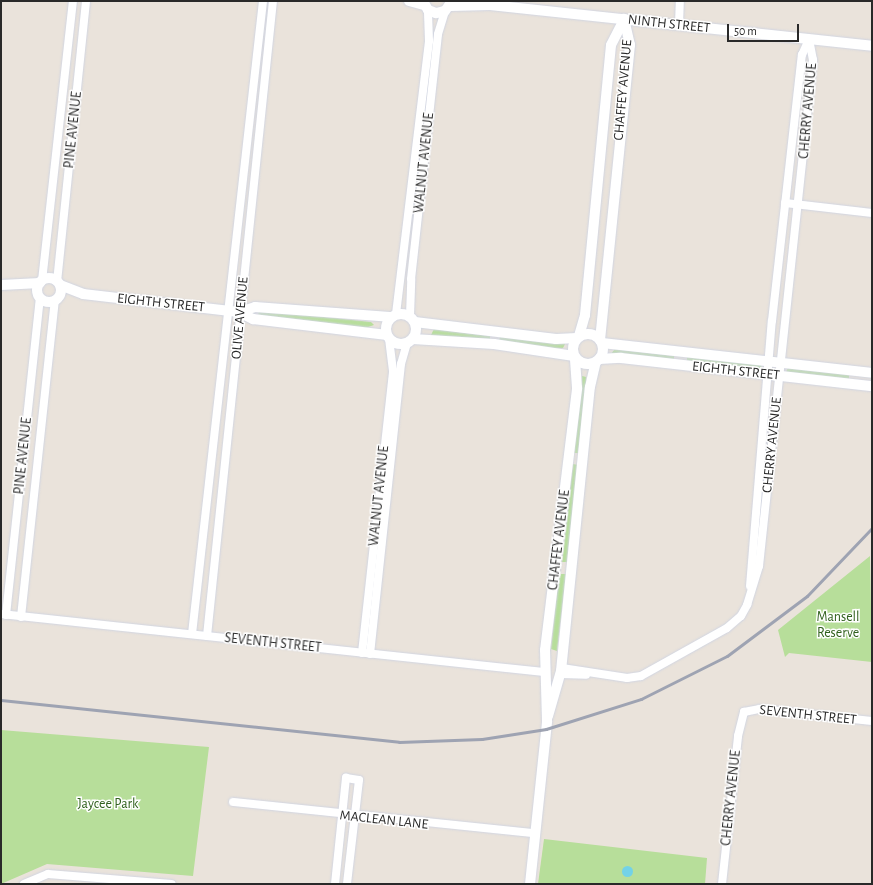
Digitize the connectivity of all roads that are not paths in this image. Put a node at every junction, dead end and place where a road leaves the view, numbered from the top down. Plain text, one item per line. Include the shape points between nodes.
1 (73, 1) edge
2 (86, 1) edge
3 (263, 1) edge
4 (273, 1) edge
5 (409, 1) edge
6 (478, 1) edge
7 (680, 1) edge
8 (425, 5) edge
9 (490, 5) junction
10 (449, 6) edge
11 (624, 19) junction
12 (679, 25) junction
13 (809, 39) junction
14 (872, 46) edge
15 (66, 58) junction
16 (80, 59) junction
17 (603, 125) junction
18 (621, 126) junction
19 (785, 204) junction
20 (798, 205) junction
21 (872, 213) edge
22 (590, 237) junction
23 (608, 239) junction
24 (41, 282) junction
25 (58, 284) junction
26 (3, 285) edge
27 (83, 294) junction
28 (39, 297) junction
29 (56, 299) junction
30 (228, 310) junction
31 (239, 312) junction
32 (38, 315) junction
33 (53, 316) junction
34 (393, 316) junction
35 (413, 319) junction
36 (388, 336) junction
37 (578, 337) junction
38 (410, 341) junction
39 (601, 341) junction
40 (575, 358) junction
41 (598, 360) junction
42 (768, 362) junction
43 (781, 364) junction
44 (872, 373) edge
45 (767, 375) junction
46 (779, 376) junction
47 (872, 386) edge
48 (568, 457) junction
49 (583, 458) junction
50 (556, 567) junction
51 (571, 568) junction
52 (750, 591) junction
53 (8, 594) junction
54 (23, 596) junction
55 (4, 615) edge
56 (20, 616) junction
57 (192, 634) junction
58 (207, 636) junction
59 (366, 653) junction
60 (561, 671) junction
61 (544, 672) junction
62 (744, 712) joint
63 (547, 721) junction
64 (872, 721) edge
65 (233, 802) dead end
66 (343, 816) junction
67 (354, 817) junction
68 (536, 833) junction
69 (24, 884) edge
70 (172, 884) edge
71 (335, 884) edge
72 (347, 884) edge
73 (530, 884) edge
74 (722, 884) edge

1 - 15 street, PINE AVENUE
2 - 16 street, PINE AVENUE
3 - 30 street, OLIVE AVENUE
4 - 31 street, OLIVE AVENUE via 264,117
5 - 8 street
6 - 9 street, NINTH STREET
7 - 12 street
8 - 10 street, NINTH STREET
8 - 34 street, WALNUT AVENUE via 429,41
9 - 10 street, NINTH STREET
9 - 11 street, NINTH STREET
10 - 35 street, WALNUT AVENUE via 436,58 411,279
11 - 12 street, NINTH STREET
11 - 17 street, CHAFFEY AVENUE via 611,45
11 - 18 street, CHAFFEY AVENUE via 630,45
12 - 13 street, NINTH STREET
13 - 14 street, NINTH STREET
13 - 19 street, CHERRY AVENUE via 802,55
13 - 20 street, CHERRY AVENUE via 813,60
15 - 16 street
15 - 24 street, PINE AVENUE
16 - 25 street, PINE AVENUE
17 - 18 street
17 - 22 street, CHAFFEY AVENUE
18 - 23 street, CHAFFEY AVENUE
19 - 20 street
19 - 42 street, CHERRY AVENUE
20 - 21 street
20 - 43 street, CHERRY AVENUE
22 - 23 street
22 - 37 street, CHAFFEY AVENUE via 585,315
23 - 39 street, CHAFFEY AVENUE
24 - 25 street, EIGHTH STREET
24 - 26 street
24 - 28 street
25 - 27 street, EIGHTH STREET
25 - 29 street
26 - 28 street
27 - 29 street, EIGHTH STREET
27 - 30 street, EIGHTH STREET
28 - 29 street, EIGHTH STREET
28 - 32 street, PINE AVENUE
29 - 33 street, PINE AVENUE
30 - 31 street, EIGHTH STREET
30 - 57 street, OLIVE AVENUE
31 - 34 street, EIGHTH STREET via 255,307
31 - 36 street, EIGHTH STREET via 253,319
31 - 58 street, OLIVE AVENUE
32 - 33 street
32 - 53 street, PINE AVENUE
33 - 54 street, PINE AVENUE
34 - 35 street, EIGHTH STREET
34 - 36 street
35 - 37 street via 556,339
35 - 38 street
36 - 38 street, EIGHTH STREET via 397,344
36 - 59 street, WALNUT AVENUE via 392,370
37 - 39 street via 588,334
37 - 40 street via 572,347
38 - 40 street via 494,344
38 - 59 street, WALNUT AVENUE via 401,364
39 - 41 street
39 - 42 street, EIGHTH STREET
40 - 41 street via 583,364
40 - 48 street, CHAFFEY AVENUE via 577,388
41 - 45 street, EIGHTH STREET via 621,358
41 - 49 street, CHAFFEY AVENUE via 590,388
42 - 43 street, EIGHTH STREET
42 - 45 street, CHERRY AVENUE
43 - 44 street, EIGHTH STREET
43 - 46 street, CHERRY AVENUE
45 - 46 street, EIGHTH STREET
45 - 52 street, CHERRY AVENUE via 749,565
46 - 47 street, EIGHTH STREET
46 - 52 street, CHERRY AVENUE via 759,566
48 - 49 street
48 - 50 street, CHAFFEY AVENUE
49 - 51 street, CHAFFEY AVENUE
50 - 51 street
50 - 61 street, CHAFFEY AVENUE
51 - 60 street, CHAFFEY AVENUE
52 - 60 street, CHERRY AVENUE via 744,612 736,620 649,672 633,678
53 - 54 street
53 - 55 street, PINE AVENUE
54 - 56 street, PINE AVENUE
55 - 56 street, SEVENTH STREET
56 - 57 street, SEVENTH STREET
57 - 58 street, SEVENTH STREET
58 - 59 street, SEVENTH STREET
59 - 61 street, SEVENTH STREET
60 - 61 street
60 - 63 street, CHAFFEY AVENUE
61 - 63 street, CHAFFEY AVENUE
62 - 64 street, SEVENTH STREET via 760,709
62 - 74 street, CHERRY AVENUE via 737,744
63 - 68 street, CHAFFEY AVENUE
65 - 66 street, MACLEAN LANE
66 - 67 street, MACLEAN LANE
66 - 67 street via 346,778 359,780
66 - 71 street
67 - 68 street, MACLEAN LANE
67 - 72 street
68 - 73 street, CHAFFEY AVENUE
69 - 70 street via 48,874

